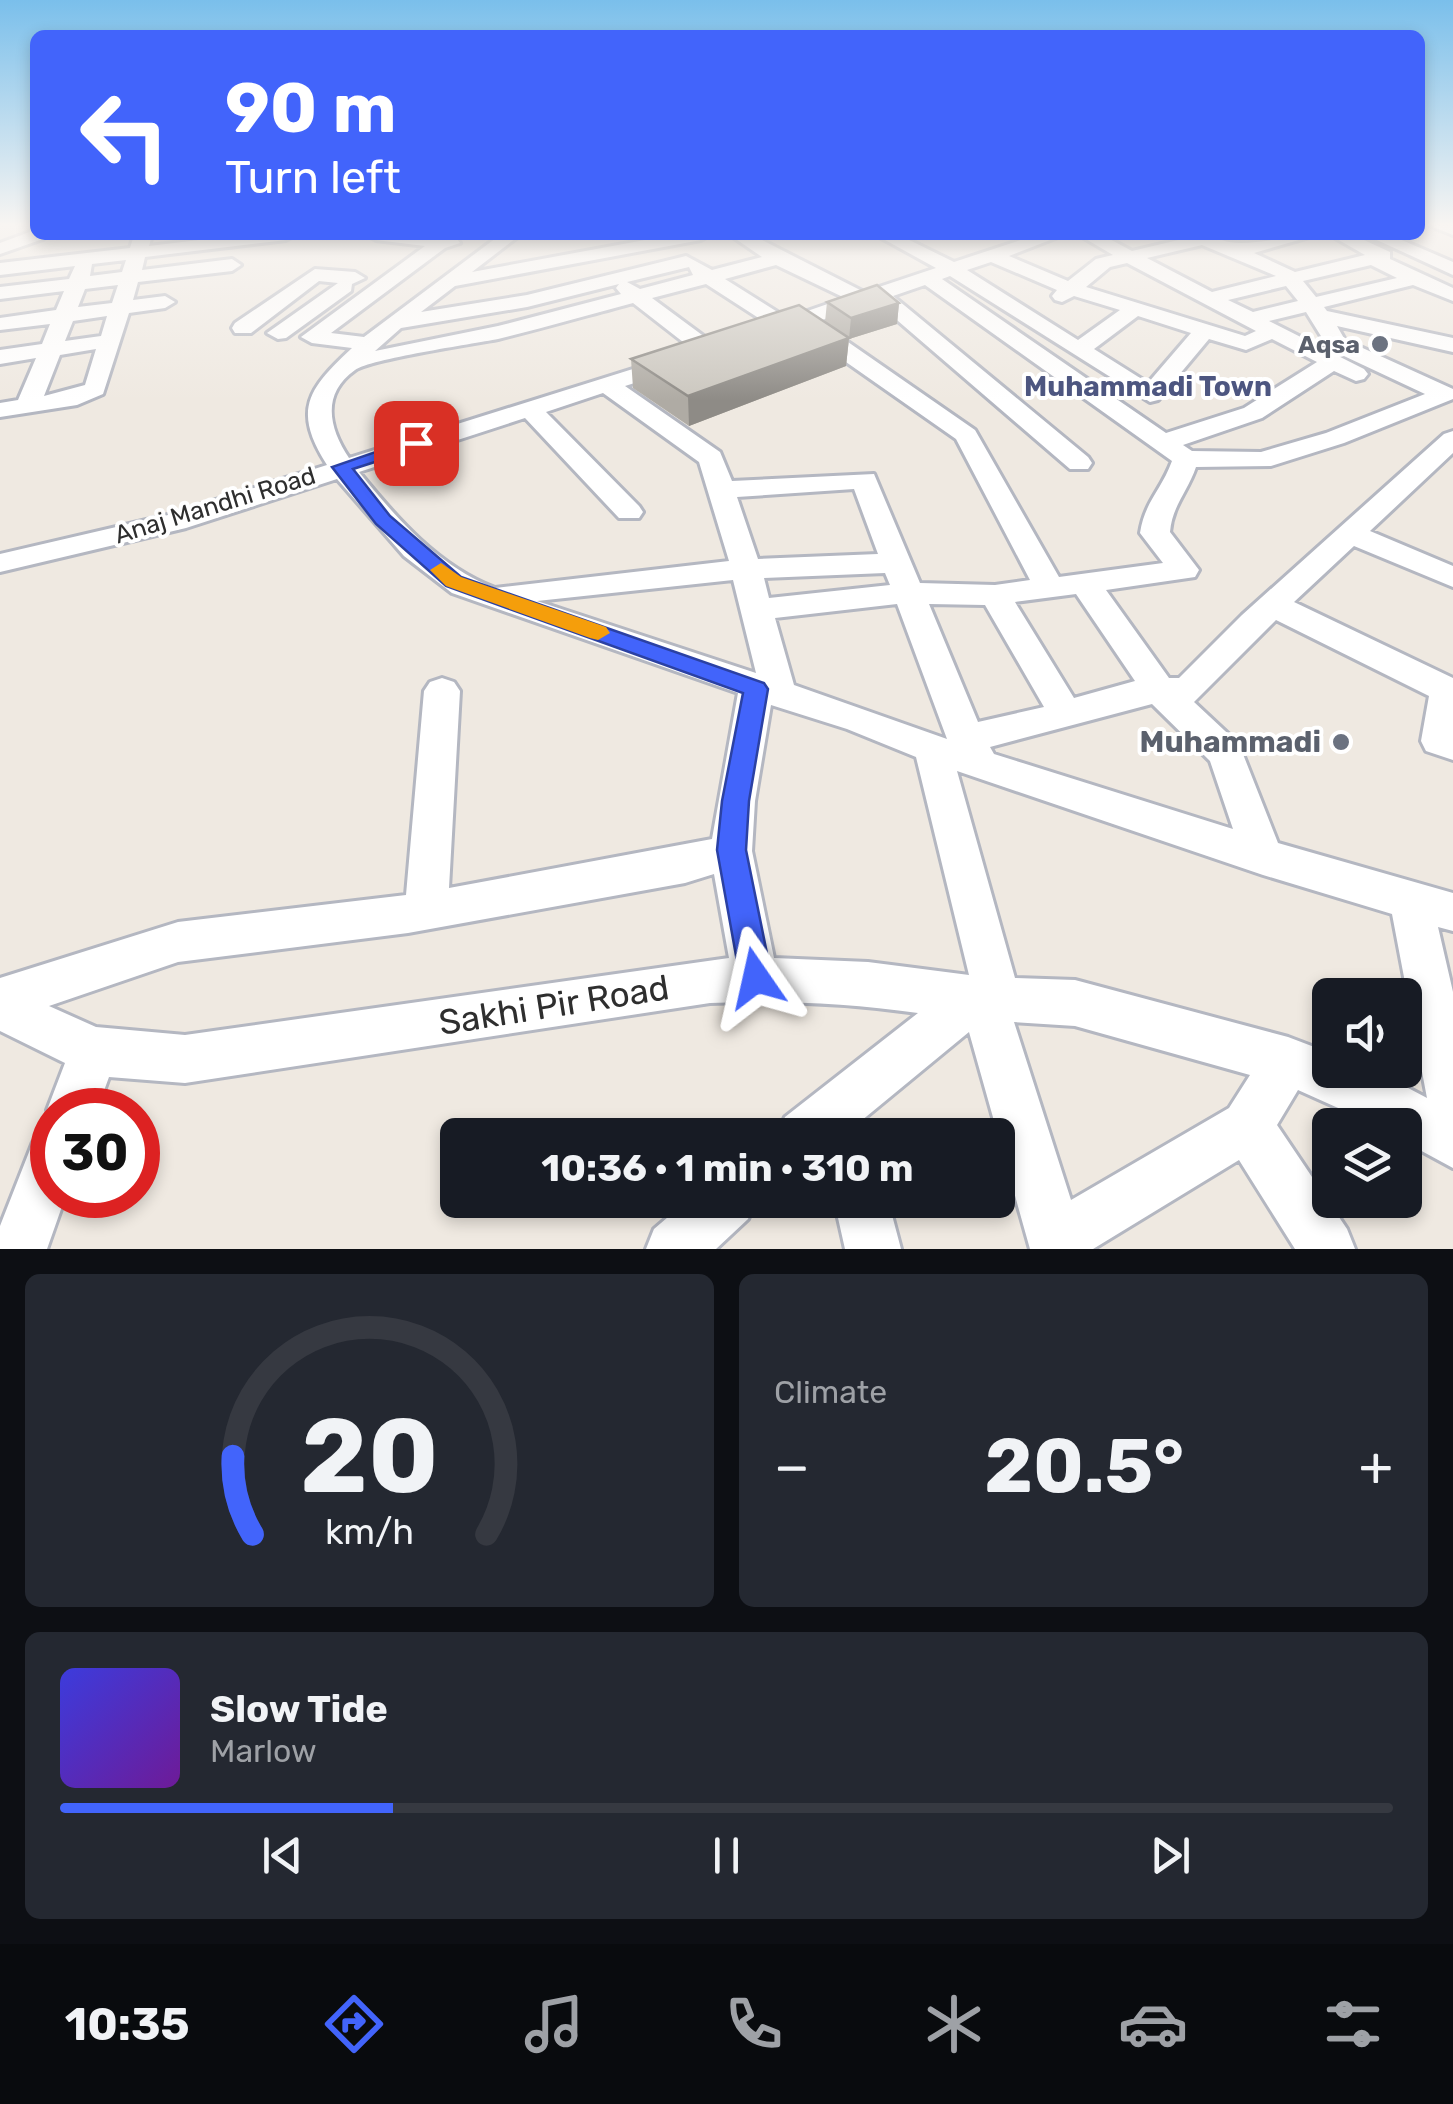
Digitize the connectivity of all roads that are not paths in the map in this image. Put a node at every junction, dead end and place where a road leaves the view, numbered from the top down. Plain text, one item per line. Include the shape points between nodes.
1 (68, 284) edge
2 (77, 284) edge
3 (126, 284) edge
4 (302, 284) edge
5 (346, 284) edge
6 (385, 284) edge
7 (449, 284) edge
8 (590, 284) edge
9 (622, 284) edge
10 (683, 284) edge
11 (722, 284) edge
12 (840, 284) edge
13 (909, 284) edge
14 (954, 284) edge
15 (962, 284) edge
16 (1061, 284) edge
17 (1078, 284) edge
18 (1184, 284) edge
19 (1265, 284) edge
20 (1295, 284) edge
21 (1395, 284) edge
22 (1429, 284) edge
23 (1073, 289) junction
24 (10, 292) edge
25 (1453, 295) edge
26 (639, 297) junction
27 (871, 297) junction
28 (1210, 298) junction
29 (165, 302) dead end
30 (120, 308) junction
31 (1136, 308) junction
32 (1316, 309) junction
33 (65, 316) junction
34 (1028, 316) junction
35 (1252, 319) junction
36 (1453, 320) edge
37 (397, 322) junction
38 (794, 323) junction
39 (220, 324) dead end
40 (2, 327) edge
41 (243, 328) junction
42 (1206, 329) junction
43 (1274, 331) junction
44 (278, 333) junction
45 (1415, 336) junction
46 (312, 338) junction
47 (108, 341) junction
48 (1453, 346) edge
49 (51, 349) junction
50 (1080, 349) junction
51 (709, 351) junction
52 (358, 354) junction
53 (0, 356) edge
54 (1333, 362) junction
55 (607, 385) junction
56 (1449, 393) edge
57 (28, 406) junction
58 (1419, 406) junction
59 (528, 407) junction
60 (0, 410) edge
61 (1453, 424) edge
62 (1453, 438) edge
63 (1174, 451) junction
64 (1078, 463) dead end
65 (341, 467) junction
66 (722, 490) junction
67 (628, 512) dead end
68 (1351, 534) junction
69 (0, 563) edge
70 (896, 564) junction
71 (746, 568) junction
72 (1453, 577) edge
73 (1086, 585) junction
74 (1050, 589) junction
75 (909, 593) junction
76 (493, 595) junction
77 (995, 595) junction
78 (1273, 605) junction
79 (755, 610) junction
80 (1158, 689) junction
81 (442, 692) dead end
82 (767, 692) junction
83 (1066, 714) junction
84 (1453, 746) edge
85 (959, 750) junction
86 (731, 850) junction
87 (1264, 857) junction
88 (1432, 906) edge
89 (426, 910) junction
90 (756, 978) junction
91 (985, 999) junction
92 (0, 1003) edge
93 (94, 1051) junction
94 (1288, 1061) junction
95 (80, 1088) edge
96 (1453, 1103) edge
97 (833, 1118) edge
98 (1246, 1126) junction
99 (1453, 1142) edge
100 (31, 1218) edge
101 (709, 1218) edge
102 (865, 1218) edge
103 (1056, 1244) edge
104 (19, 1249) edge
105 (674, 1249) edge
106 (873, 1249) edge
107 (1326, 1249) edge

1 - 24 street
2 - 33 street
3 - 30 street
4 - 41 street
5 - 44 street
6 - 46 street
7 - 37 street
8 - 37 street
9 - 26 street
10 - 26 street
11 - 38 street
12 - 27 street
13 - 27 street, Anaj Mandhi Road
14 - 63 street
15 - 34 street
16 - 23 street
17 - 23 street
18 - 28 street
19 - 28 street
20 - 32 street
21 - 32 street
22 - 25 street
23 - 31 street
23 - 34 street
24 - 40 street
26 - 51 street
26 - 52 street via 499,332
27 - 38 street, Anaj Mandhi Road
27 - 64 street
28 - 35 street
29 - 30 street
30 - 33 street
30 - 47 street
31 - 42 street
31 - 50 street
32 - 35 street
32 - 45 street
32 - 56 street via 1337,344
33 - 40 street
33 - 49 street
34 - 50 street
35 - 43 street
36 - 45 street
37 - 52 street
38 - 51 street, Anaj Mandhi Road
38 - 74 street via 966,435
39 - 41 street
41 - 44 street
42 - 43 street via 1246,342
42 - 50 street via 1150,395
43 - 54 street
44 - 46 street
45 - 48 street
46 - 52 street
47 - 49 street
47 - 57 street via 91,394
49 - 53 street
49 - 57 street
51 - 55 street, Anaj Mandhi Road
52 - 65 street via 316,404 320,433
54 - 58 street
54 - 63 street via 1253,414
55 - 59 street, Anaj Mandhi Road
55 - 66 street via 711,458
56 - 58 street
57 - 60 street
58 - 61 street
58 - 63 street via 1262,460
59 - 65 street, Anaj Mandhi Road
59 - 67 street
62 - 68 street
63 - 73 street via 1176,488 1158,508 1155,533 1184,570
65 - 69 street, Anaj Mandhi Road via 176,522
65 - 76 street via 383,520 454,582
66 - 70 street via 864,480
66 - 71 street
68 - 72 street
68 - 78 street
70 - 71 street
70 - 75 street
71 - 76 street
71 - 79 street
73 - 74 street
73 - 80 street
74 - 77 street
75 - 77 street
75 - 79 street
75 - 85 street
76 - 82 street
77 - 83 street
78 - 80 street via 1187,691
78 - 84 street via 1448,690 1439,741
79 - 82 street
80 - 83 street
80 - 87 street via 1226,754
81 - 89 street
82 - 85 street
82 - 86 street via 736,801
83 - 85 street
85 - 87 street
85 - 91 street
86 - 89 street
86 - 90 street
87 - 88 street
88 - 96 street
89 - 92 street via 178,942
90 - 91 street, Sakhi Pir Road
90 - 93 street, Sakhi Pir Road via 184,1059
91 - 94 street, Sakhi Pir Road via 1074,1003
91 - 97 street
91 - 103 street
92 - 93 street, Sakhi Pir Road
93 - 95 street
94 - 98 street
94 - 99 street, Sakhi Pir Road via 1374,1095
98 - 103 street
98 - 107 street
100 - 104 street
101 - 105 street
102 - 106 street

